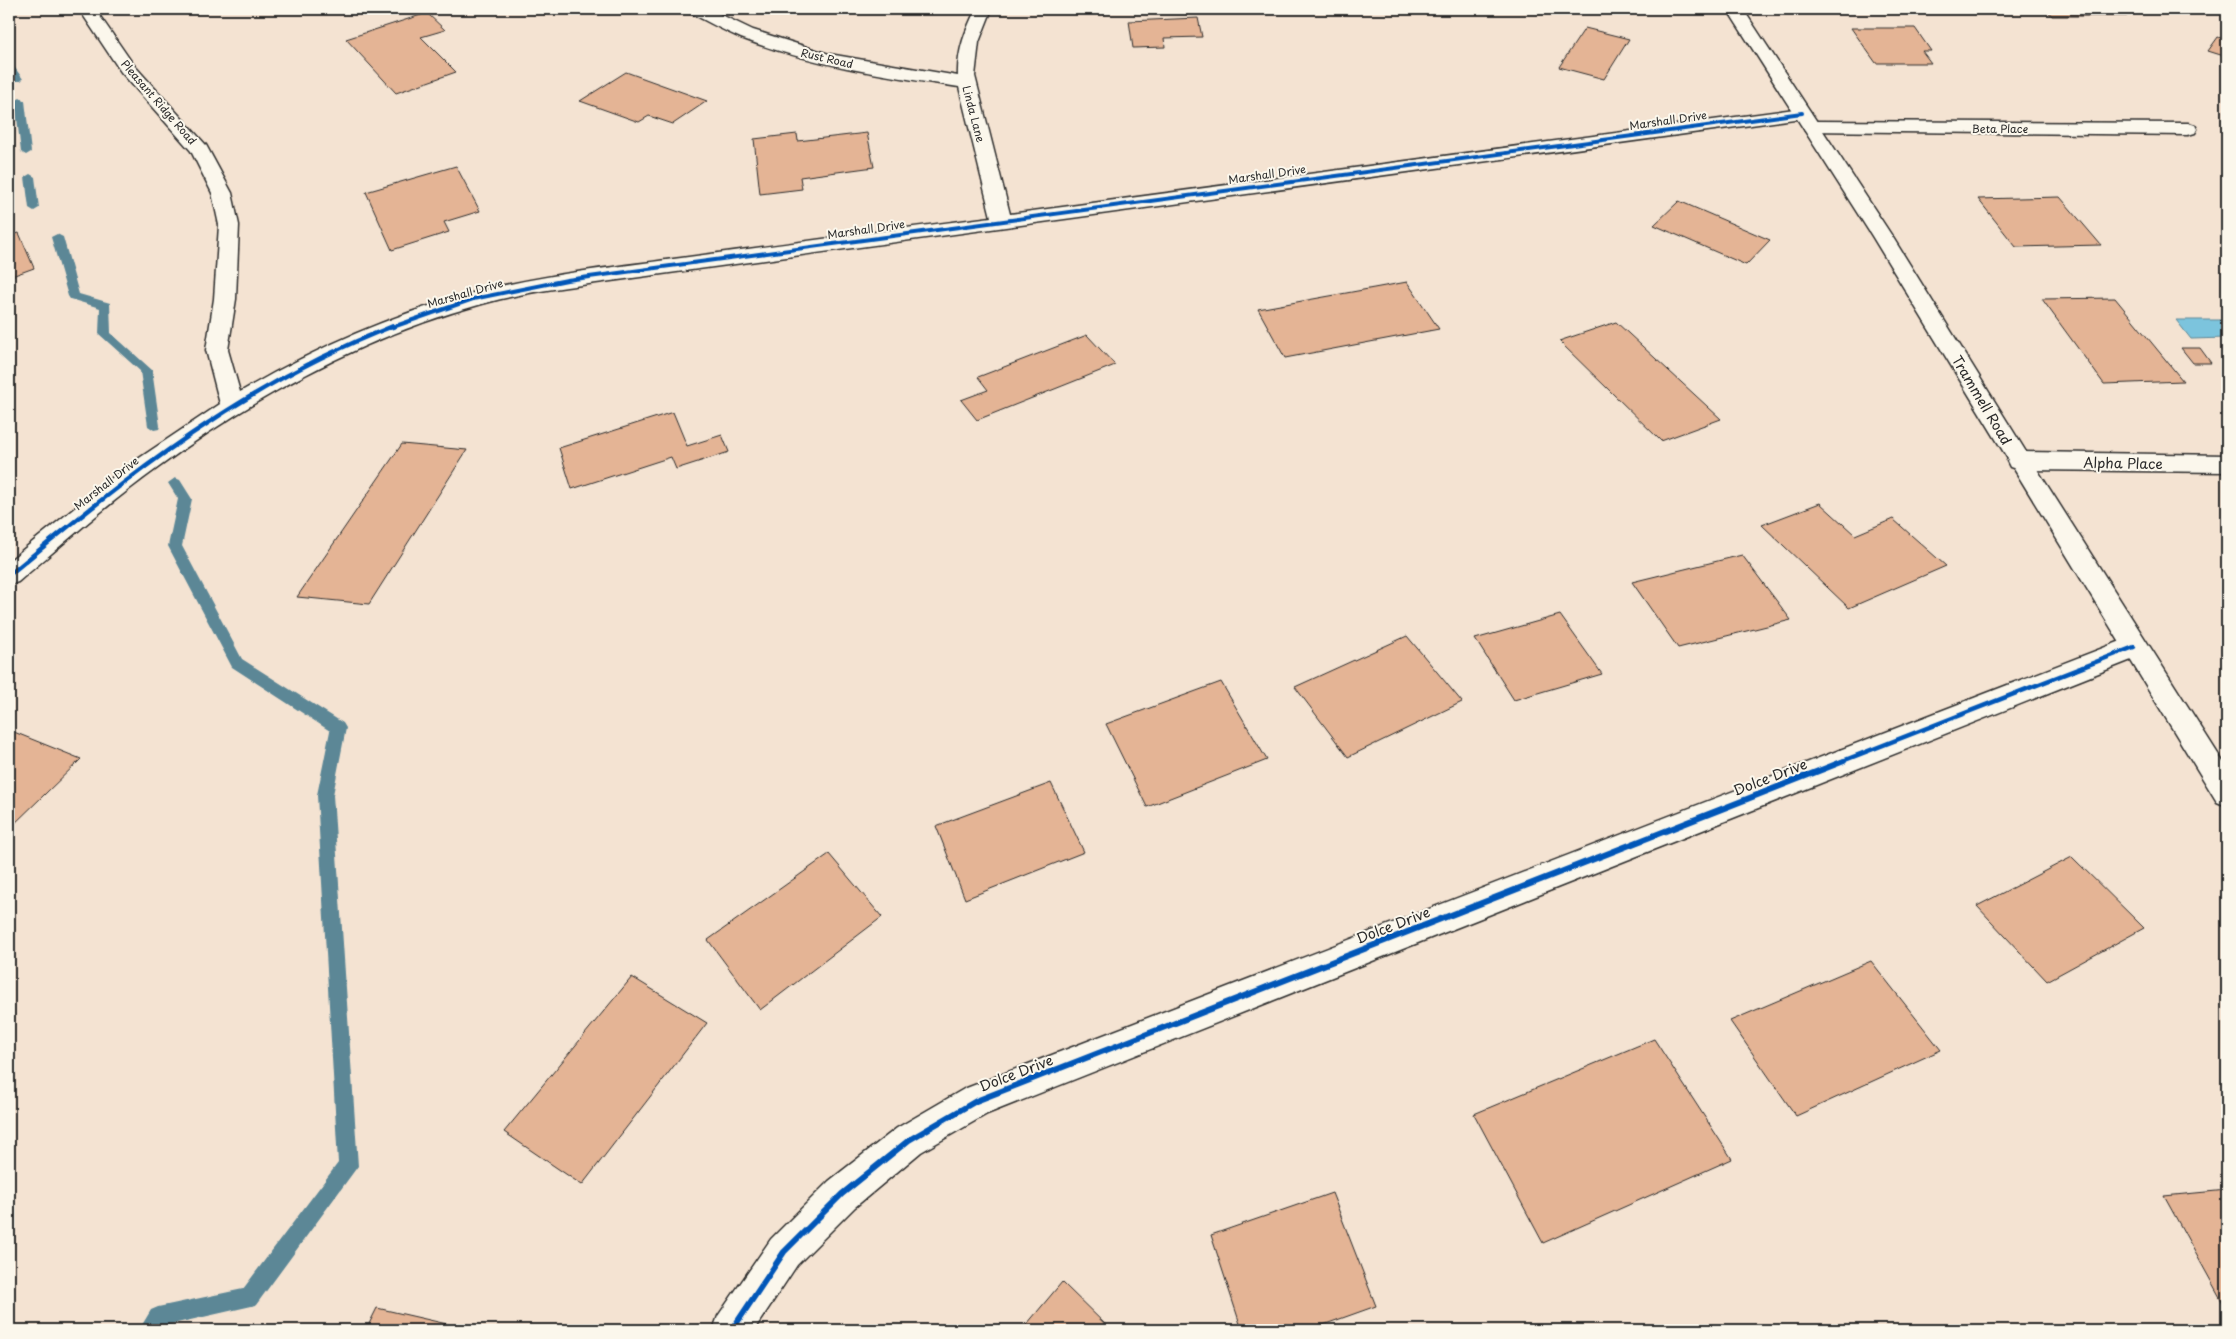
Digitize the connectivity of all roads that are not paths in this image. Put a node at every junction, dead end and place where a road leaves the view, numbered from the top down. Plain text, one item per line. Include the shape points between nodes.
1 (88, 9) edge
2 (696, 9) edge
3 (984, 9) edge
4 (1735, 9) edge
5 (966, 83) junction
6 (1807, 120) junction
7 (2188, 128) dead end
8 (1002, 221) junction
9 (232, 407) junction
10 (2019, 462) junction
11 (2227, 464) edge
12 (9, 575) edge
13 (2134, 647) junction
14 (2227, 793) edge
15 (732, 1330) edge

1 - 9 street, Pleasant Ridge Road via 127,68 199,149 222,193 229,225 225,299 217,350
2 - 5 street, Rust Road via 745,33 788,48 891,72
3 - 5 street, Linda Lane via 965,61
4 - 6 street, Trammell Road
5 - 8 street, Linda Lane
6 - 7 street, Beta Place
6 - 8 street, Marshall Drive
6 - 10 street, Trammell Road via 1882,236
8 - 9 street, Marshall Drive via 506,291 388,328 306,366
9 - 12 street, Marshall Drive via 151,460
10 - 11 street, Alpha Place
10 - 13 street, Trammell Road
13 - 14 street, Trammell Road
13 - 15 street, Dolce Drive via 976,1101 909,1140 842,1194 784,1252

